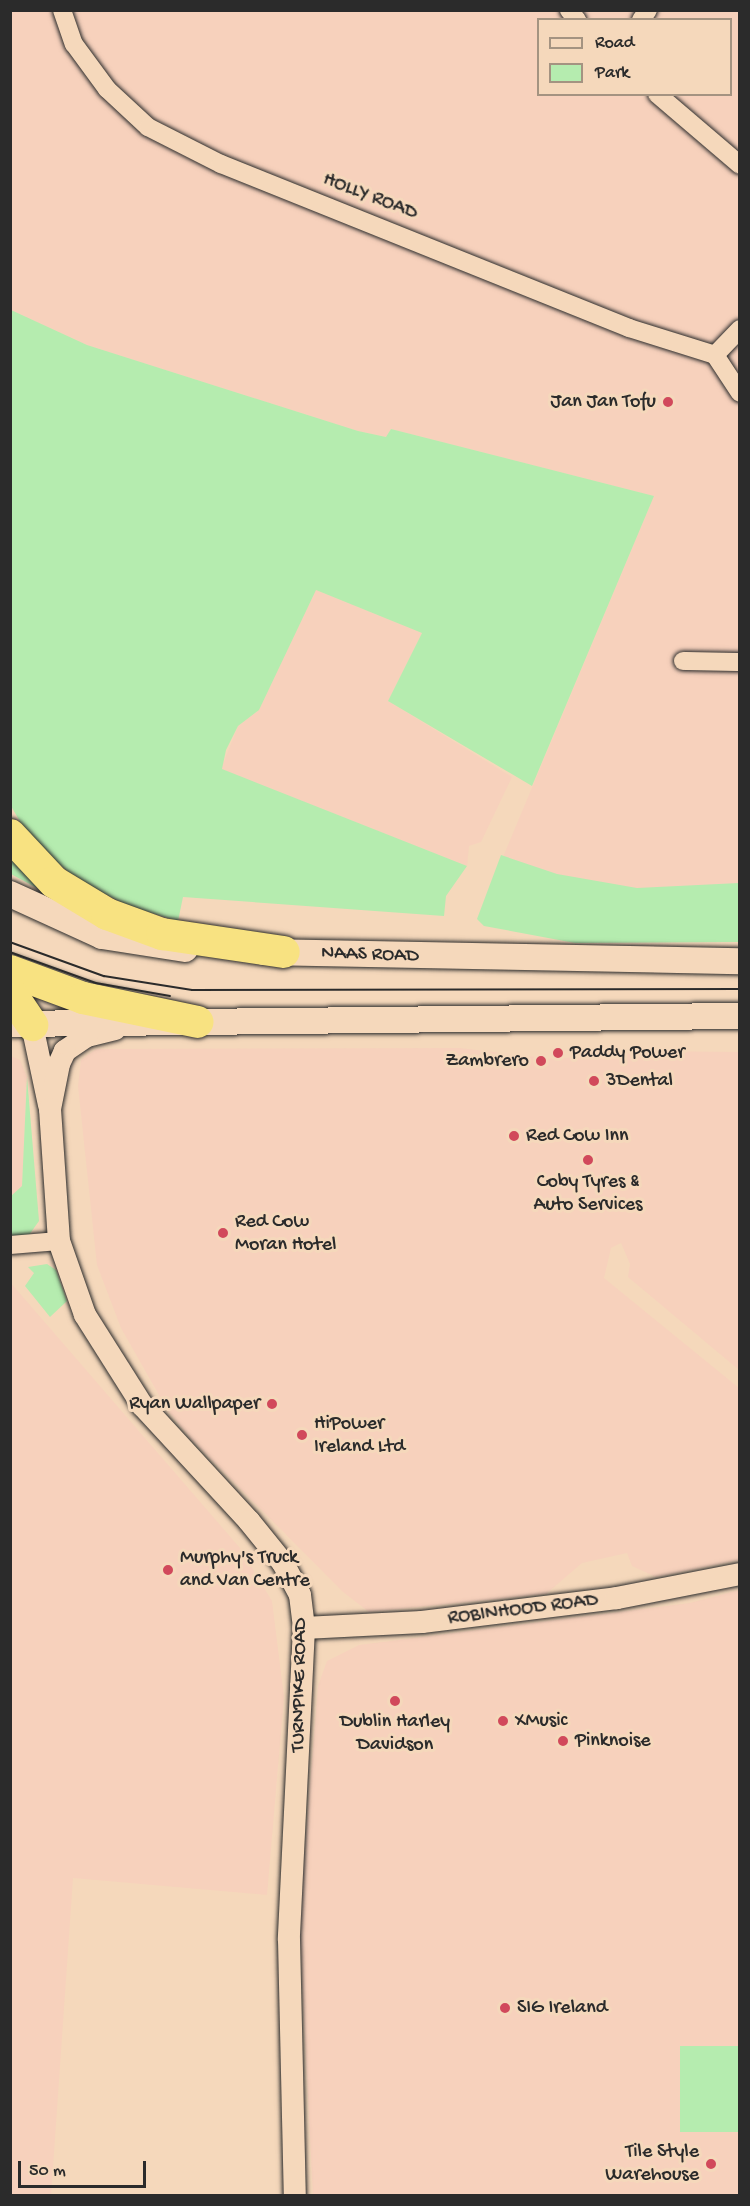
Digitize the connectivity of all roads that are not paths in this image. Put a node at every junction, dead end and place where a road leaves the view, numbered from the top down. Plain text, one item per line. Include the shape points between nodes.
1 (62, 10) edge
2 (659, 96) edge
3 (740, 165) edge
4 (740, 329) edge
5 (715, 355) junction
6 (740, 393) edge
7 (683, 661) dead end
8 (740, 662) edge
9 (10, 835) edge
10 (10, 894) edge
11 (284, 952) junction
12 (740, 961) edge
13 (10, 971) edge
14 (10, 992) edge
15 (740, 1016) edge
16 (149, 1021) junction
17 (198, 1022) junction
18 (18, 1027) edge
19 (50, 1110) junction
20 (59, 1241) junction
21 (10, 1245) edge
22 (740, 1574) edge
23 (304, 1628) junction
24 (295, 2196) edge

1 - 5 street, HOLLY ROAD via 74,44 107,89 148,127 221,164 630,328
2 - 3 street
4 - 5 street
5 - 6 street
7 - 8 street
9 - 11 highway via 54,882 107,914 162,934
10 - 11 main road, NAAS ROAD via 75,926 123,942
11 - 12 main road, NAAS ROAD
13 - 17 highway via 83,998
14 - 18 highway
15 - 17 main road
16 - 17 main road
16 - 18 main road
16 - 19 street via 87,1036 65,1051
18 - 19 street via 40,1070
19 - 20 street, TURNPIKE ROAD
20 - 21 street
20 - 23 street, TURNPIKE ROAD via 85,1315 112,1361 142,1405 283,1563 300,1595
22 - 23 street, ROBINHOOD ROAD via 617,1598 422,1622
23 - 24 street, TURNPIKE ROAD via 289,1940

